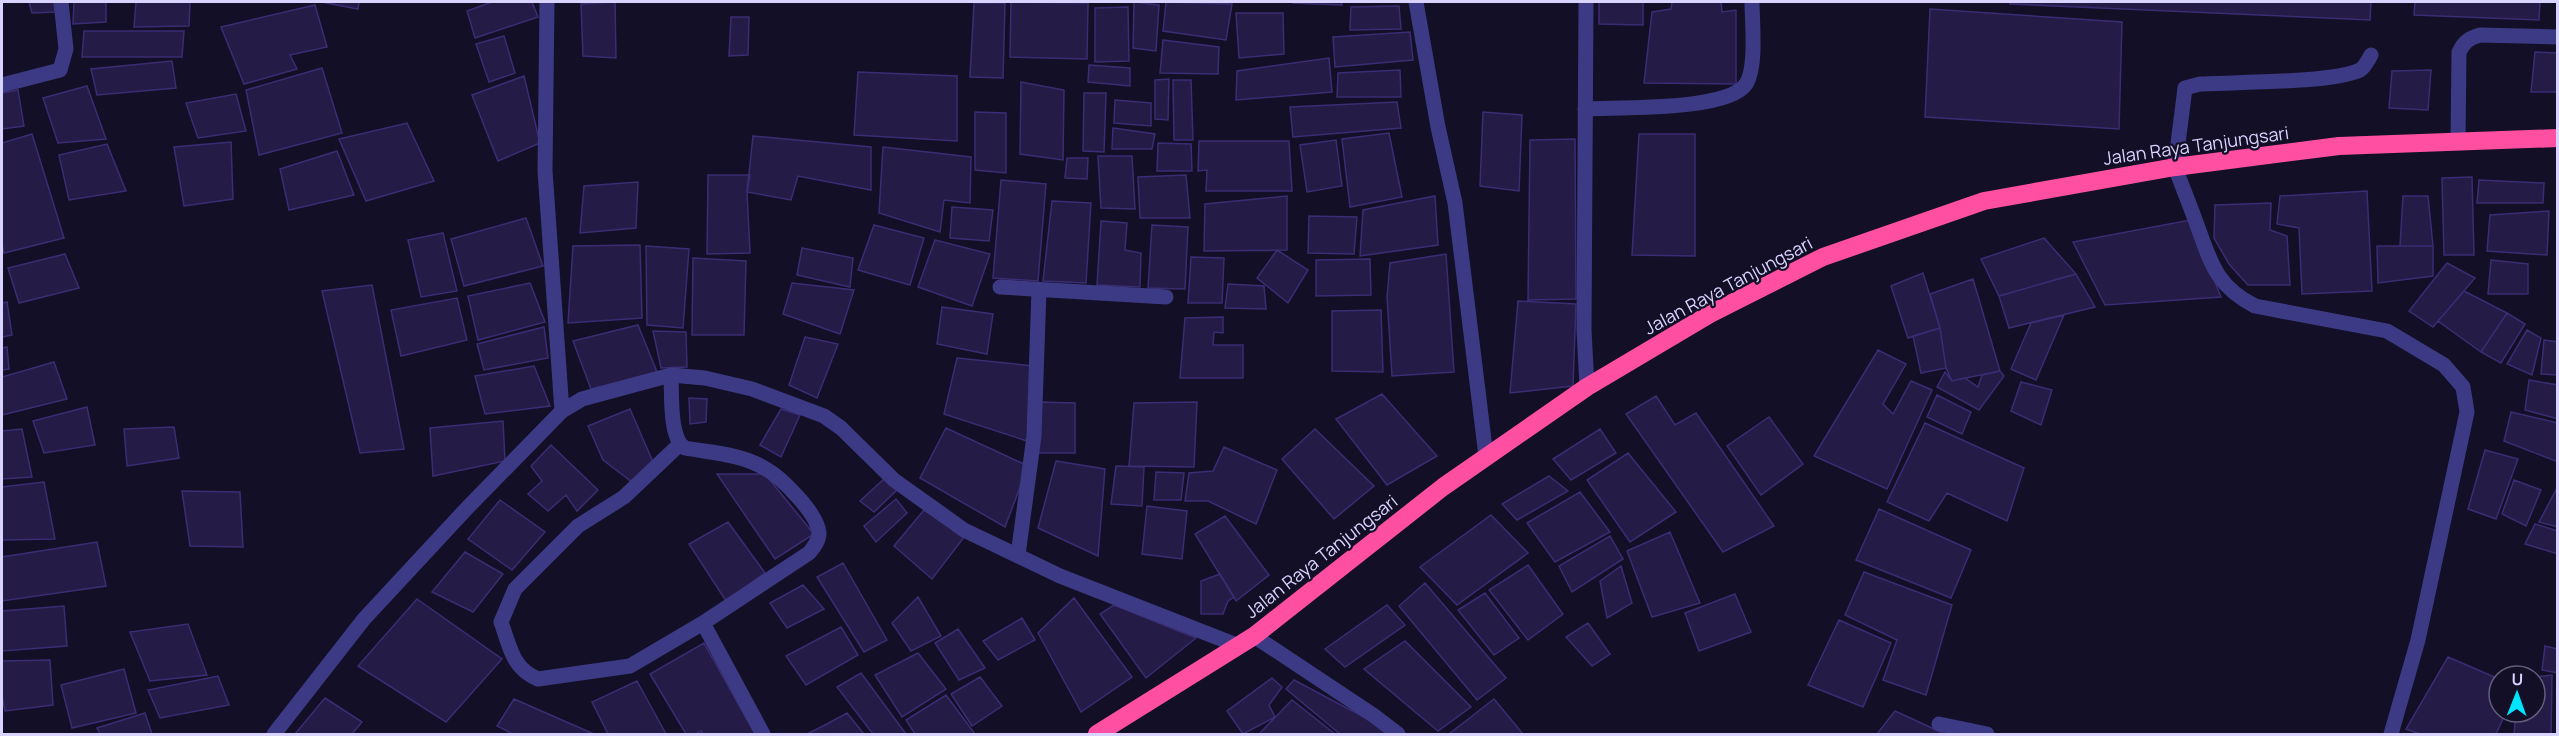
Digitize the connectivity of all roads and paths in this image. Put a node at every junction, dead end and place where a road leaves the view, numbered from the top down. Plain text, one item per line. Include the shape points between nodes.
1 (62, 2) edge
2 (547, 2) edge
3 (1416, 2) edge
4 (1586, 2) edge
5 (1752, 2) edge
6 (2558, 38) edge
7 (2371, 55) dead end
8 (2, 85) edge
9 (1585, 109) junction
10 (2558, 138) edge
11 (2458, 141) junction
12 (2175, 167) junction
13 (1000, 287) dead end
14 (1039, 290) junction
15 (1166, 297) dead end
16 (671, 375) junction
17 (1587, 387) junction
18 (562, 411) junction
19 (679, 445) junction
20 (1486, 456) junction
21 (1018, 555) junction
22 (703, 623) junction
23 (1254, 636) junction
24 (1239, 646) junction
25 (1940, 724) dead end
26 (274, 735) edge
27 (763, 735) edge
28 (1097, 735) edge
29 (1398, 735) edge
30 (1987, 735) edge
31 (2391, 735) edge

1 - 8 street via 66,49 60,70
2 - 18 street via 545,171
3 - 20 street via 1455,203
4 - 9 street
5 - 9 street via 1752,70 1746,84 1734,96 1710,103
6 - 11 street via 2480,36 2464,44 2459,52
7 - 12 street via 2362,69 2337,75 2186,88
9 - 17 street
10 - 11 highway, Jalan Raya Tanjungsari
11 - 12 highway, Jalan Raya Tanjungsari via 2339,146
12 - 17 highway, Jalan Raya Tanjungsari via 1984,201 1823,257
12 - 31 street via 2208,259 2236,296 2255,306 2387,331 2444,365 2463,387 2467,412 2418,640
13 - 14 street
14 - 15 street
14 - 21 street via 1034,436
16 - 18 street via 582,399
16 - 19 street
16 - 21 street via 752,389 824,416 894,480 955,523
17 - 20 highway, Jalan Raya Tanjungsari
18 - 26 street via 364,620
19 - 22 street via 737,457 767,469 800,500 817,525 819,536 809,553
19 - 22 street via 624,496 578,526 515,589 501,622 513,657 524,673 538,679 630,666
20 - 23 highway, Jalan Raya Tanjungsari
21 - 24 street via 1060,576
22 - 27 street
23 - 24 highway, Jalan Raya Tanjungsari
23 - 29 street
24 - 28 highway, Jalan Raya Tanjungsari
25 - 30 street

